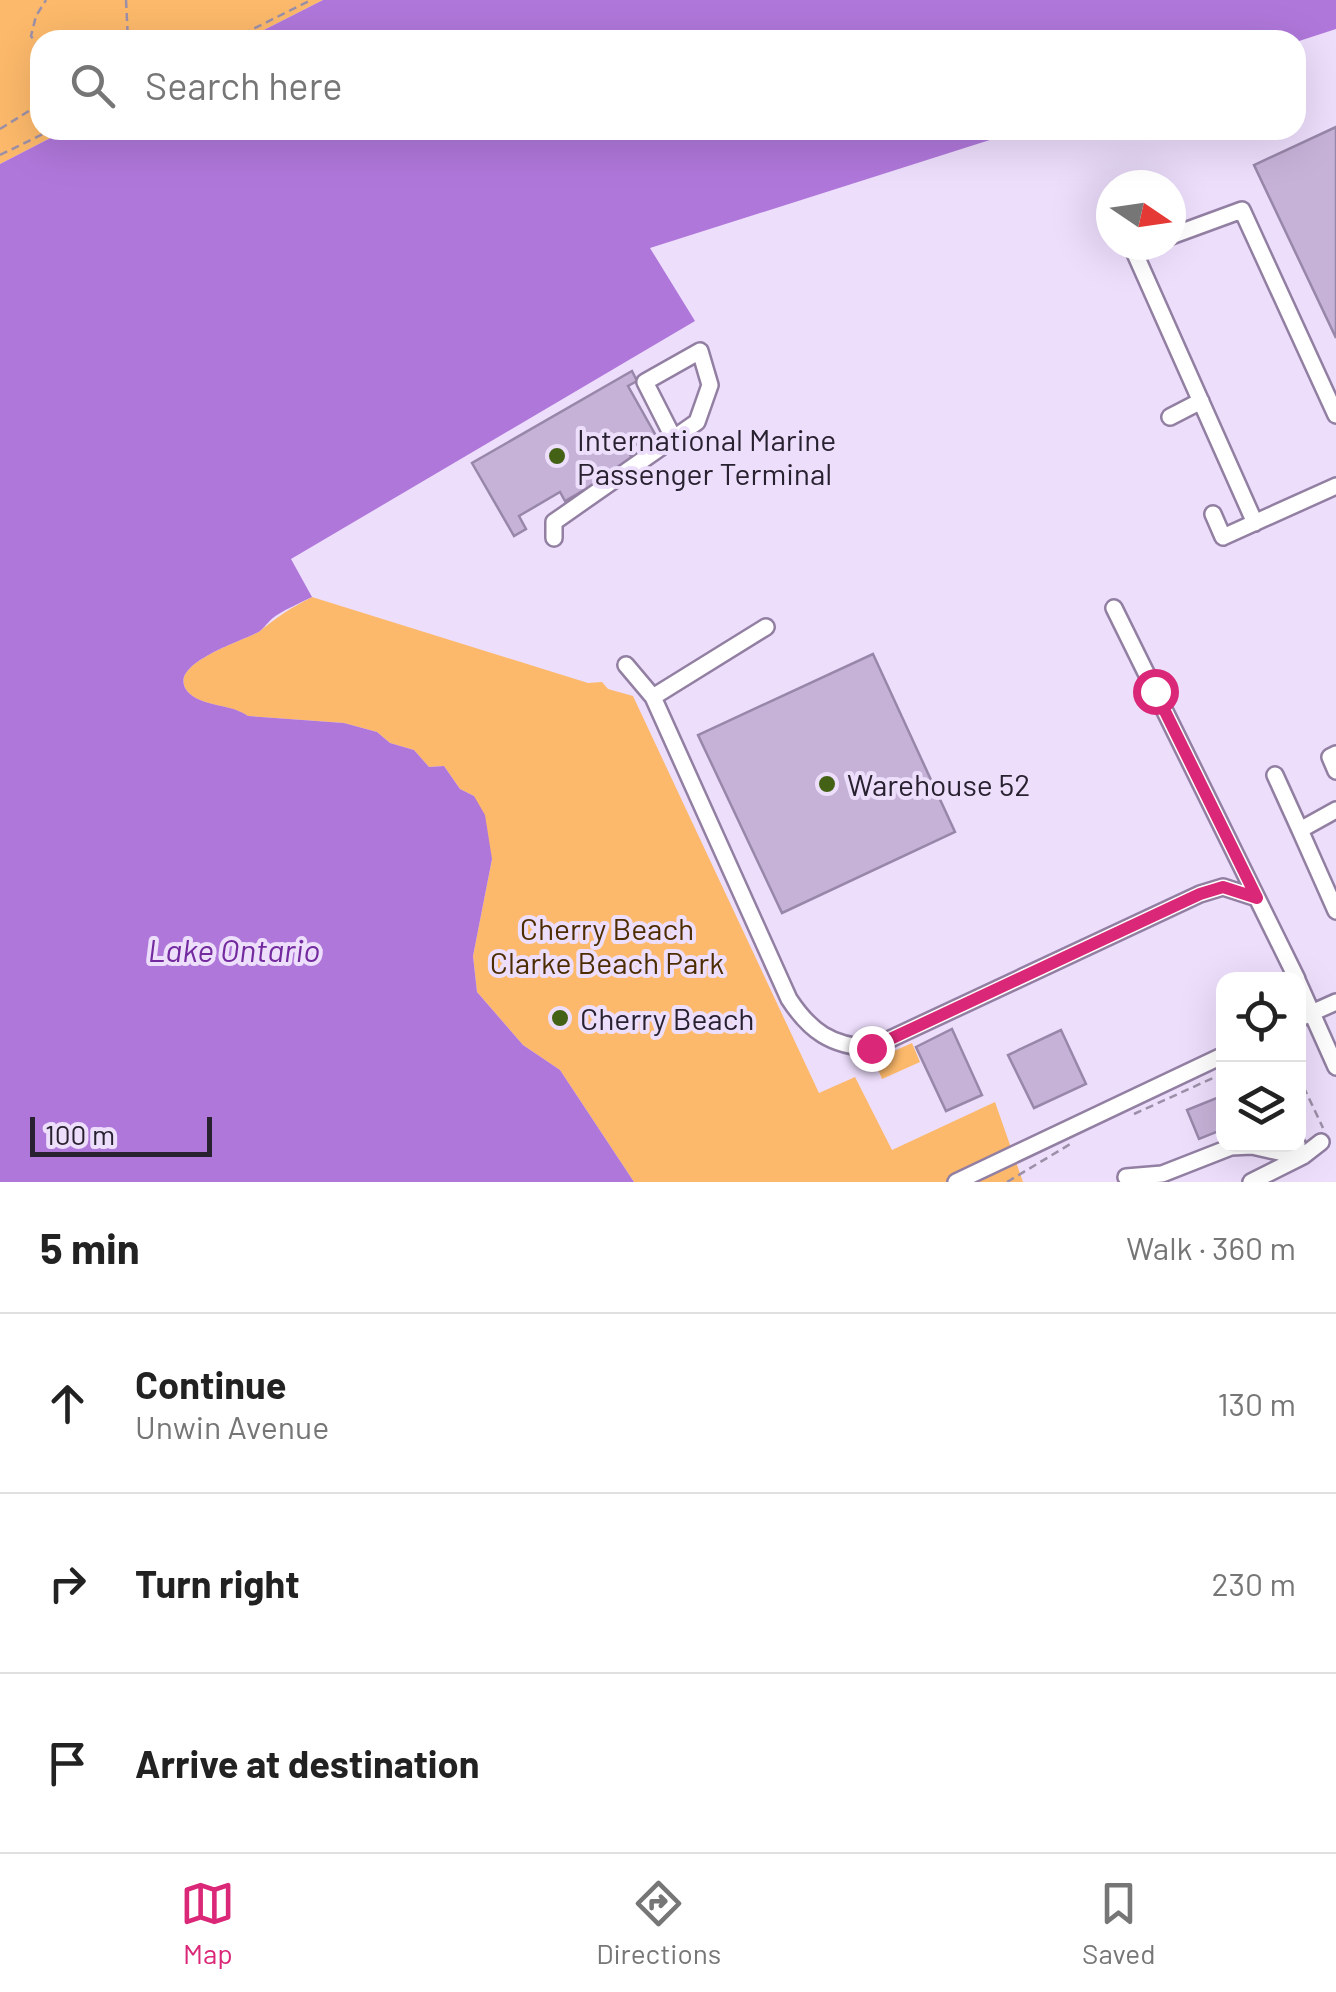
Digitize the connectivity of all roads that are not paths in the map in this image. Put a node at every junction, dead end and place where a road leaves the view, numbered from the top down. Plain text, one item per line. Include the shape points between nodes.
1 (1186, 231) edge
2 (1138, 260) edge
3 (1201, 401) junction
4 (1336, 415) edge
5 (1170, 417) dead end
6 (674, 439) junction
7 (1336, 486) edge
8 (1213, 514) dead end
9 (1255, 523) junction
10 (554, 538) dead end
11 (1114, 608) dead end
12 (766, 627) dead end
13 (626, 666) dead end
14 (653, 697) junction
15 (1336, 754) edge
16 (1336, 770) edge
17 (1276, 776) dead end
18 (1336, 810) edge
19 (1300, 830) junction
20 (1257, 898) junction
21 (1336, 911) edge
22 (1294, 972) edge
23 (1336, 1002) edge
24 (1306, 1016) edge
25 (1216, 1059) edge
26 (1336, 1067) edge
27 (1306, 1143) edge
28 (1217, 1152) edge
29 (1126, 1177) dead end
30 (956, 1182) edge
31 (1252, 1182) edge

1 - 4 street via 1242,210
2 - 3 street
3 - 5 street
3 - 9 street
6 - 6 street via 704,406 710,385 700,351 645,382
6 - 10 street via 554,522
7 - 9 street
8 - 9 street via 1224,537
11 - 20 street
12 - 14 street
13 - 14 street
14 - 20 street via 788,999 827,1040 871,1048 1200,894 1223,887
15 - 16 street via 1330,758
17 - 19 street
18 - 19 street
19 - 21 street
20 - 22 street
23 - 24 street
24 - 26 street
25 - 30 street
27 - 31 street via 1321,1142
28 - 29 street via 1162,1174

